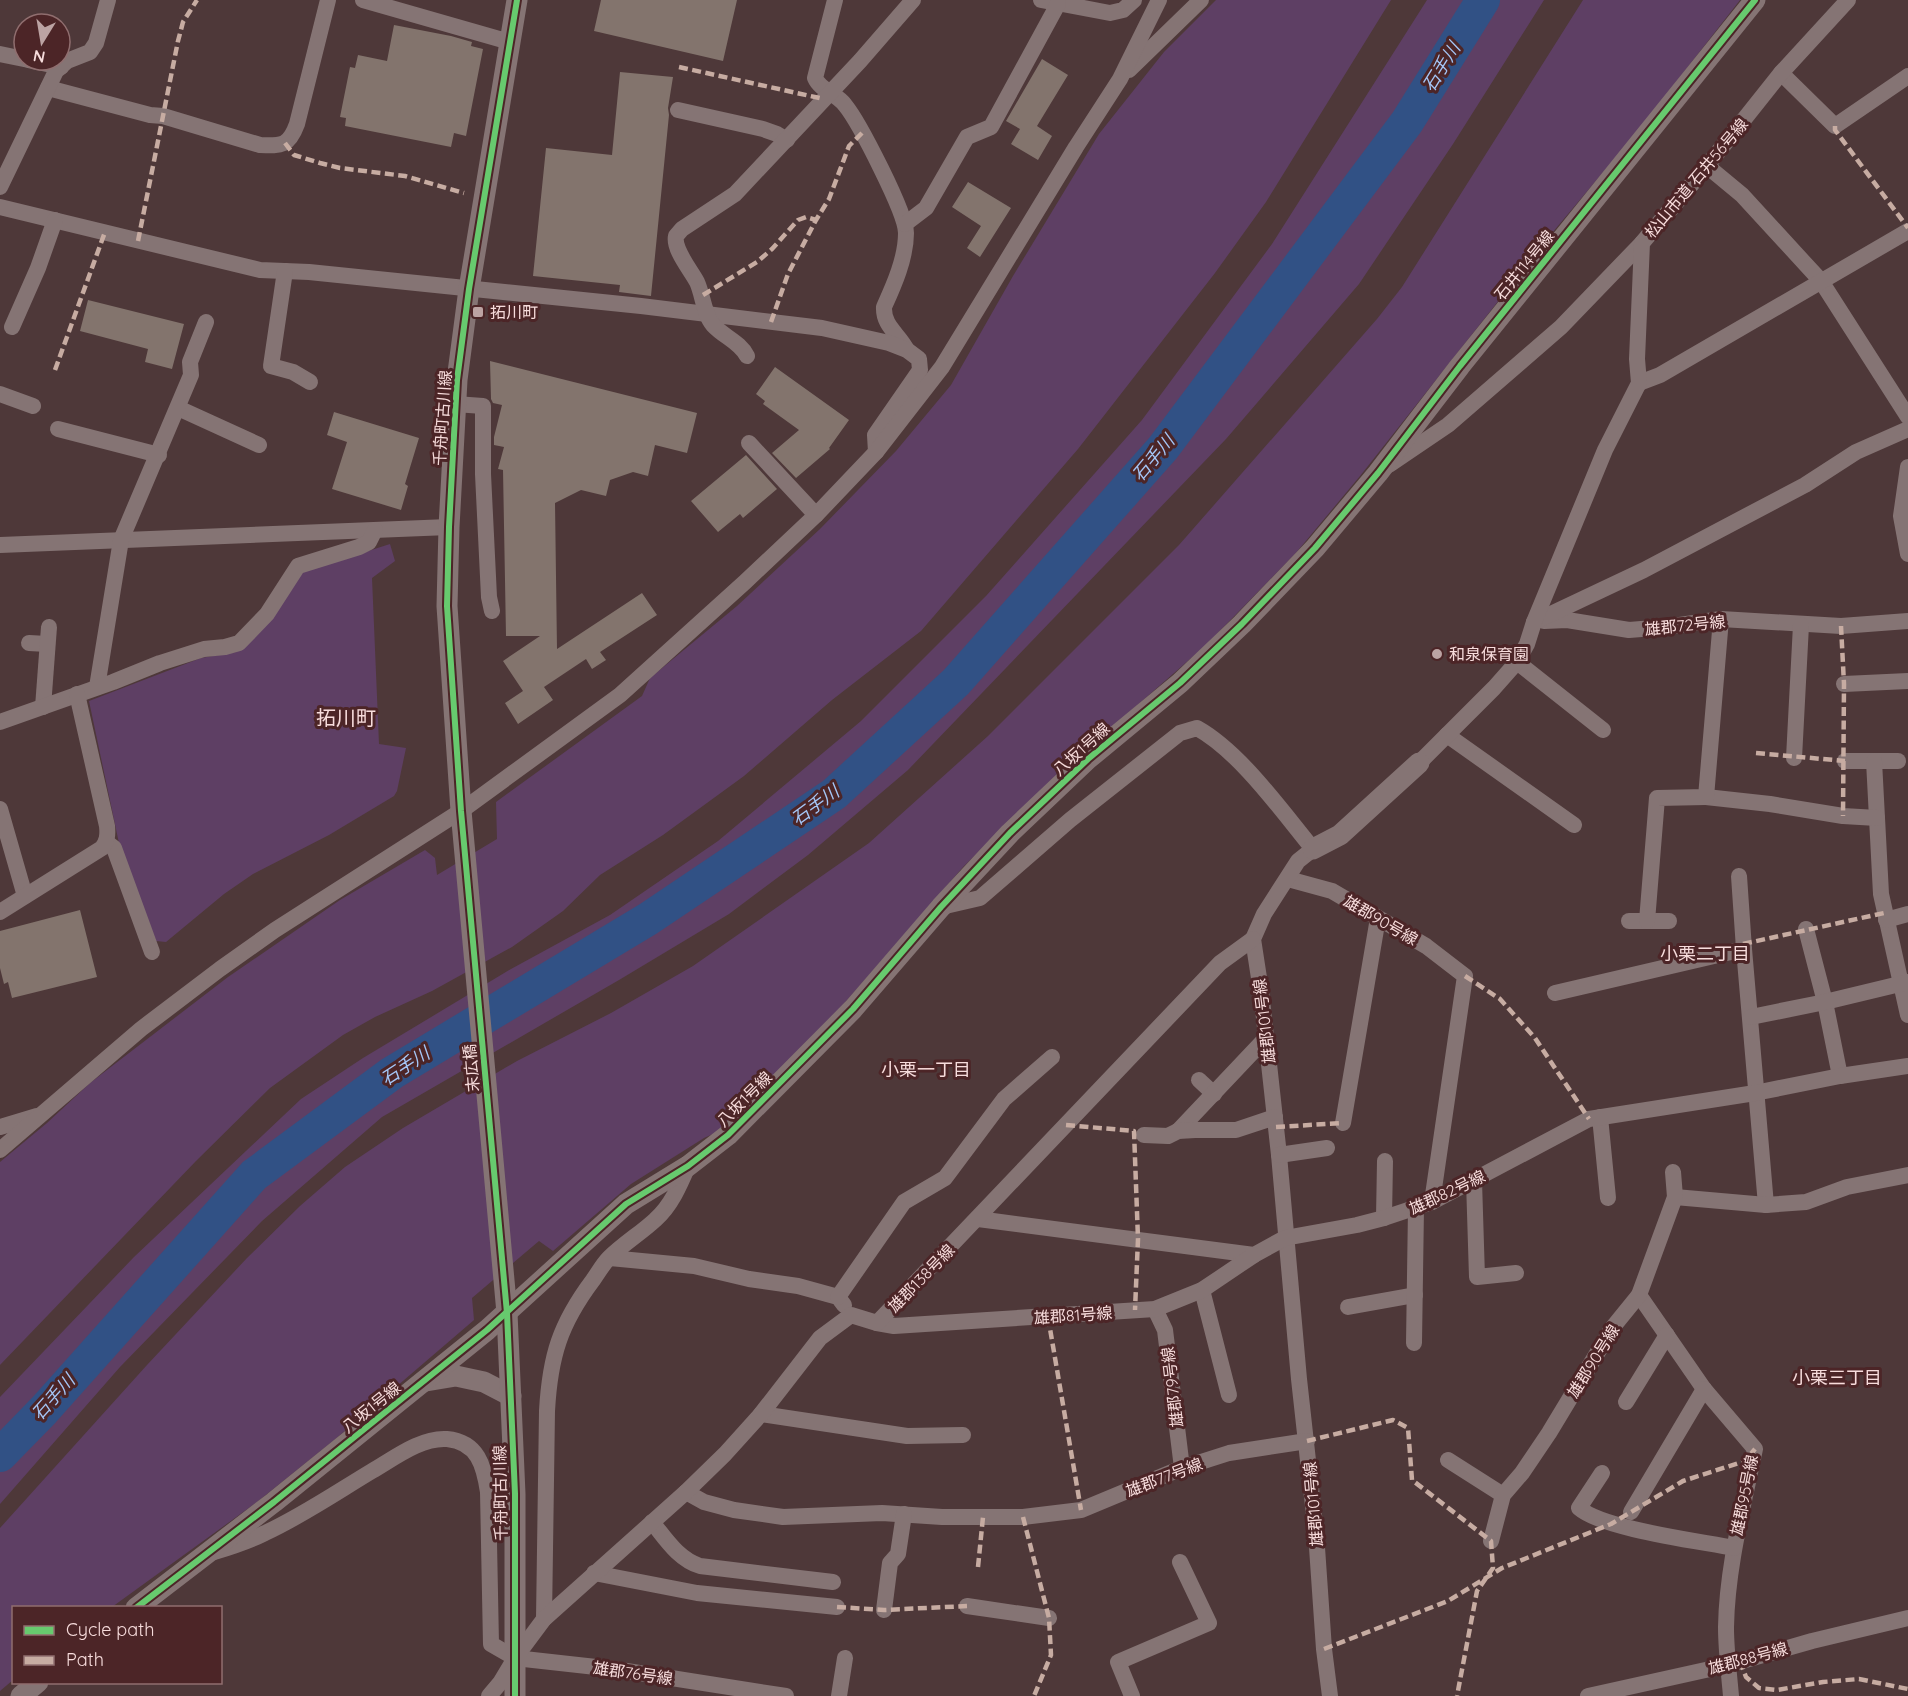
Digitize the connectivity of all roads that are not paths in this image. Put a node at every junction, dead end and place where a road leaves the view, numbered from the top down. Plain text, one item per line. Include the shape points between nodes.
1 (108, 0) edge
2 (328, 0) edge
3 (363, 0) edge
4 (517, 0) edge
5 (835, 0) edge
6 (913, 0) edge
7 (1041, 0) edge
8 (1134, 0) edge
9 (1159, 0) edge
10 (1201, 0) edge
11 (1755, 0) edge
12 (1848, 0) edge
13 (1058, 4) junction
14 (510, 42) junction
15 (72, 60) edge
16 (56, 72) edge
17 (1781, 74) junction
18 (1908, 76) edge
19 (1120, 79) junction
20 (48, 88) junction
21 (831, 93) junction
22 (678, 110) dead end
23 (787, 140) junction
24 (1707, 166) junction
25 (0, 188) edge
26 (0, 207) edge
27 (55, 220) junction
28 (905, 224) junction
29 (1908, 231) edge
30 (1642, 243) junction
31 (285, 271) junction
32 (1821, 281) junction
33 (469, 289) junction
34 (706, 315) junction
35 (206, 322) dead end
36 (12, 327) dead end
37 (907, 350) junction
38 (747, 356) dead end
39 (310, 382) dead end
40 (1639, 383) junction
41 (0, 394) edge
42 (455, 404) junction
43 (33, 406) dead end
44 (178, 408) junction
45 (1908, 417) edge
46 (1908, 429) edge
47 (63, 436) dead end
48 (749, 443) dead end
49 (259, 445) dead end
50 (876, 452) junction
51 (159, 455) junction
52 (1908, 467) edge
53 (1378, 473) junction
54 (816, 515) junction
55 (448, 527) junction
56 (375, 530) junction
57 (121, 540) junction
58 (0, 545) edge
59 (1315, 548) joint
60 (1908, 554) edge
61 (492, 610) dead end
62 (1721, 619) junction
63 (1908, 621) edge
64 (1534, 622) junction
65 (1801, 625) junction
66 (49, 627) dead end
67 (29, 643) dead end
68 (48, 644) junction
69 (1517, 662) junction
70 (1908, 681) edge
71 (1844, 684) dead end
72 (97, 687) junction
73 (77, 694) junction
74 (43, 707) junction
75 (0, 722) edge
76 (1604, 730) dead end
77 (1447, 735) junction
78 (1794, 758) dead end
79 (1898, 760) dead end
80 (1845, 761) dead end
81 (1874, 761) junction
82 (1419, 763) joint
83 (1706, 797) junction
84 (0, 809) edge
85 (461, 811) junction
86 (1877, 818) junction
87 (1574, 825) dead end
88 (106, 842) junction
89 (464, 842) joint
90 (1313, 849) junction
91 (1738, 876) dead end
92 (1288, 879) junction
93 (25, 896) junction
94 (940, 907) junction
95 (0, 912) edge
96 (1908, 914) edge
97 (1377, 918) junction
98 (1886, 920) junction
99 (1629, 921) dead end
100 (1647, 921) junction
101 (1669, 921) dead end
102 (1806, 929) dead end
103 (1253, 939) junction
104 (1744, 949) junction
105 (152, 952) dead end
106 (1904, 983) edge
107 (1555, 993) dead end
108 (1825, 1002) junction
109 (1908, 1016) edge
110 (1751, 1017) junction
111 (1266, 1038) junction
112 (1052, 1057) dead end
113 (1908, 1065) edge
114 (1840, 1076) junction
115 (1199, 1080) dead end
116 (1755, 1093) junction
117 (1214, 1094) junction
118 (44, 1114) junction
119 (1275, 1117) junction
120 (1600, 1117) junction
121 (1343, 1124) dead end
122 (0, 1127) edge
123 (1178, 1131) junction
124 (1144, 1135) dead end
125 (1327, 1148) dead end
126 (0, 1150) edge
127 (1279, 1155) junction
128 (1385, 1161) dead end
129 (688, 1166) junction
130 (1673, 1172) dead end
131 (1908, 1175) edge
132 (1474, 1181) junction
133 (1675, 1197) junction
134 (1608, 1198) dead end
135 (1432, 1202) junction
136 (1766, 1205) junction
137 (1416, 1208) junction
138 (1384, 1218) junction
139 (978, 1219) junction
140 (1285, 1238) junction
141 (1254, 1255) junction
142 (610, 1258) junction
143 (1516, 1272) dead end
144 (506, 1290) joint
145 (1202, 1290) junction
146 (1415, 1294) junction
147 (1639, 1295) junction
148 (838, 1297) junction
149 (1348, 1307) dead end
150 (1155, 1309) junction
151 (507, 1313) junction
152 (851, 1315) junction
153 (877, 1323) junction
154 (1667, 1335) junction
155 (1414, 1343) dead end
156 (425, 1381) junction
157 (1704, 1389) junction
158 (1229, 1395) dead end
159 (511, 1396) junction
160 (1626, 1402) dead end
161 (761, 1414) junction
162 (963, 1435) dead end
163 (1307, 1441) junction
164 (1448, 1460) dead end
165 (1182, 1468) junction
166 (1602, 1473) dead end
167 (686, 1492) junction
168 (1503, 1495) junction
169 (1631, 1512) dead end
170 (904, 1515) junction
171 (652, 1522) junction
172 (1491, 1541) dead end
173 (1734, 1548) junction
174 (206, 1554) junction
175 (1180, 1562) dead end
176 (594, 1573) junction
177 (833, 1582) dead end
178 (139, 1606) edge
179 (967, 1606) dead end
180 (837, 1607) dead end
181 (884, 1610) dead end
182 (1049, 1618) dead end
183 (1908, 1618) edge
184 (543, 1619) junction
185 (515, 1658) junction
186 (845, 1658) dead end
187 (1728, 1665) junction
188 (37, 1684) edge
189 (760, 1694) edge
190 (21, 1696) edge
191 (489, 1696) edge
192 (515, 1696) edge
193 (786, 1696) edge
194 (839, 1696) edge
195 (1132, 1696) edge
196 (1330, 1696) edge
197 (1588, 1696) edge
198 (1731, 1696) edge

1 - 15 street via 96,43 90,52
2 - 20 street via 297,124 289,141 277,146 260,145
3 - 14 street
4 - 14 street, 千舟町古川線
5 - 21 street via 815,78 817,84
6 - 21 street
7 - 13 street
8 - 13 street via 1123,10 1110,13
9 - 19 street
10 - 19 street
11 - 53 street, 石井114号線
12 - 17 street, 松山市道 石井56号線
13 - 28 street via 991,127 967,137 926,208
14 - 33 street, 千舟町古川線
16 - 20 street
17 - 18 street via 1834,126
17 - 24 street, 松山市道 石井56号線
19 - 50 street via 942,367
20 - 25 street
21 - 23 street
21 - 28 street via 846,106
22 - 23 street via 763,129
23 - 34 street via 735,194 676,236 676,247 703,295
24 - 30 street, 松山市道 石井56号線
24 - 32 street via 1742,195
26 - 27 street
27 - 31 street via 260,270
27 - 36 street
28 - 37 street via 903,252 884,317
29 - 32 street
30 - 40 street, 松山市道 石井56号線
30 - 53 street via 1561,327 1448,425
31 - 33 street
31 - 39 street via 271,366
32 - 40 street via 1660,375
32 - 45 street
33 - 34 street
33 - 42 street, 千舟町古川線
34 - 37 street via 822,328
34 - 38 street
35 - 44 street
37 - 50 street via 919,359 920,370 875,435
40 - 64 street via 1605,450
41 - 43 street
42 - 55 street, 千舟町古川線
42 - 61 street via 483,406
44 - 49 street
44 - 51 street
46 - 64 street via 1857,452 1805,485 1644,570
47 - 51 street
48 - 54 street
50 - 54 street
51 - 57 street
52 - 60 street via 1901,516
53 - 59 street, 石井114号線
54 - 85 street via 620,695
55 - 56 street
55 - 85 street, 千舟町古川線 via 447,606
56 - 57 street
56 - 72 street via 369,542 359,548 298,566 267,614 239,642 193,652
57 - 58 street
57 - 72 street
59 - 94 street, 八坂1号線 via 1180,683 1088,759 1010,833
62 - 64 street, 雄郡72号線 via 1629,630 1568,620
62 - 65 street, 雄郡72号線
62 - 83 street
63 - 65 street, 雄郡72号線
64 - 69 street
65 - 78 street
66 - 68 street
67 - 68 street
68 - 74 street
69 - 76 street
69 - 77 street
70 - 71 street
72 - 73 street
73 - 74 street
73 - 88 street via 107,826
74 - 75 street
77 - 82 street
77 - 87 street
79 - 81 street
80 - 81 street
81 - 86 street
82 - 90 street via 1340,835
83 - 86 street
83 - 100 street via 1656,798
84 - 93 street
85 - 89 street, 千舟町古川線
85 - 118 street via 220,969 141,1029
86 - 98 street
88 - 93 street
88 - 105 street via 114,848
89 - 144 street, 末広橋
90 - 92 street via 1298,861
90 - 94 street via 1253,777 1214,737 1197,728 1180,734 1070,820 981,898
91 - 104 street
92 - 97 street, 雄郡90号線 via 1332,891
92 - 103 street via 1264,914
93 - 95 street
94 - 129 street, 八坂1号線 via 853,1009 729,1135
96 - 98 street
97 - 121 street
97 - 135 street, 雄郡90号線 via 1426,946 1465,976
98 - 106 street
99 - 100 street
100 - 101 street
102 - 108 street
103 - 111 street, 雄郡101号線
103 - 139 street, 雄郡138号線 via 1220,963
104 - 107 street
104 - 110 street
106 - 108 street
106 - 109 street
108 - 110 street
108 - 114 street
110 - 116 street
111 - 117 street
111 - 119 street, 雄郡101号線
112 - 148 street via 1004,1099 945,1178 904,1202
113 - 114 street, 雄郡82号線
114 - 116 street, 雄郡82号線
115 - 117 street
116 - 120 street, 雄郡82号線
116 - 136 street
117 - 123 street
118 - 122 street
118 - 126 street
119 - 123 street via 1236,1130
119 - 127 street, 雄郡101号線
120 - 132 street, 雄郡82号線 via 1589,1119
120 - 134 street
123 - 124 street via 1168,1136
125 - 127 street
127 - 140 street, 雄郡101号線
128 - 138 street
129 - 142 street via 679,1189 658,1218
129 - 151 street, 八坂1号線 via 626,1204
130 - 133 street, 雄郡90号線
131 - 136 street via 1847,1187 1806,1202
132 - 135 street, 雄郡82号線
132 - 143 street via 1477,1277
133 - 136 street
133 - 147 street, 雄郡90号線
135 - 137 street, 雄郡82号線
137 - 138 street, 雄郡82号線
137 - 146 street
138 - 140 street, 雄郡82号線
139 - 141 street
139 - 153 street, 雄郡138号線
140 - 141 street, 雄郡82号線
140 - 163 street, 雄郡101号線
141 - 145 street, 雄郡81号線
142 - 148 street via 694,1266
142 - 184 street via 567,1317 556,1345 549,1381
144 - 151 street, 千舟町古川線
145 - 150 street, 雄郡81号線
145 - 158 street
146 - 149 street
146 - 155 street
147 - 154 street, 雄郡95号線
147 - 168 street, 雄郡90号線 via 1613,1327 1549,1433
148 - 152 street
150 - 153 street, 雄郡81号線 via 894,1326
150 - 165 street, 雄郡79号線 via 1165,1330
151 - 156 street, 八坂1号線
151 - 159 street, 千舟町古川線
152 - 153 street, 雄郡138号線
152 - 161 street via 819,1338
154 - 157 street, 雄郡95号線
154 - 160 street
156 - 159 street via 456,1376 484,1382
156 - 174 street, 八坂1号線
157 - 169 street
157 - 173 street, 雄郡95号線 via 1755,1449
159 - 185 street, 千舟町古川線
161 - 162 street via 907,1436
161 - 167 street
163 - 165 street, 雄郡77号線 via 1229,1454
163 - 196 street, 雄郡101号線
164 - 168 street
165 - 170 street, 雄郡77号線 via 1081,1510 1023,1517
166 - 173 street via 1579,1508 1586,1514 1611,1524
167 - 170 street, 雄郡77号線 via 704,1502 734,1510 783,1517
167 - 171 street
168 - 172 street, 雄郡90号線
170 - 181 street via 898,1554 890,1563
171 - 176 street
171 - 177 street via 681,1557 700,1566
173 - 187 street, 雄郡95号線 via 1728,1588
174 - 178 street, 八坂1号線
174 - 185 street via 265,1533 425,1443 456,1442 481,1459 489,1492 491,1644
175 - 195 street via 1209,1623 1118,1662
176 - 180 street via 697,1593
176 - 184 street
179 - 182 street
183 - 187 street, 雄郡88号線
184 - 185 street
185 - 189 street, 雄郡76号線 via 614,1669
185 - 191 street
185 - 192 street, 千舟町古川線
186 - 194 street
187 - 197 street, 雄郡88号線
187 - 198 street, 雄郡95号線
188 - 190 street
189 - 193 street, 雄郡76号線

